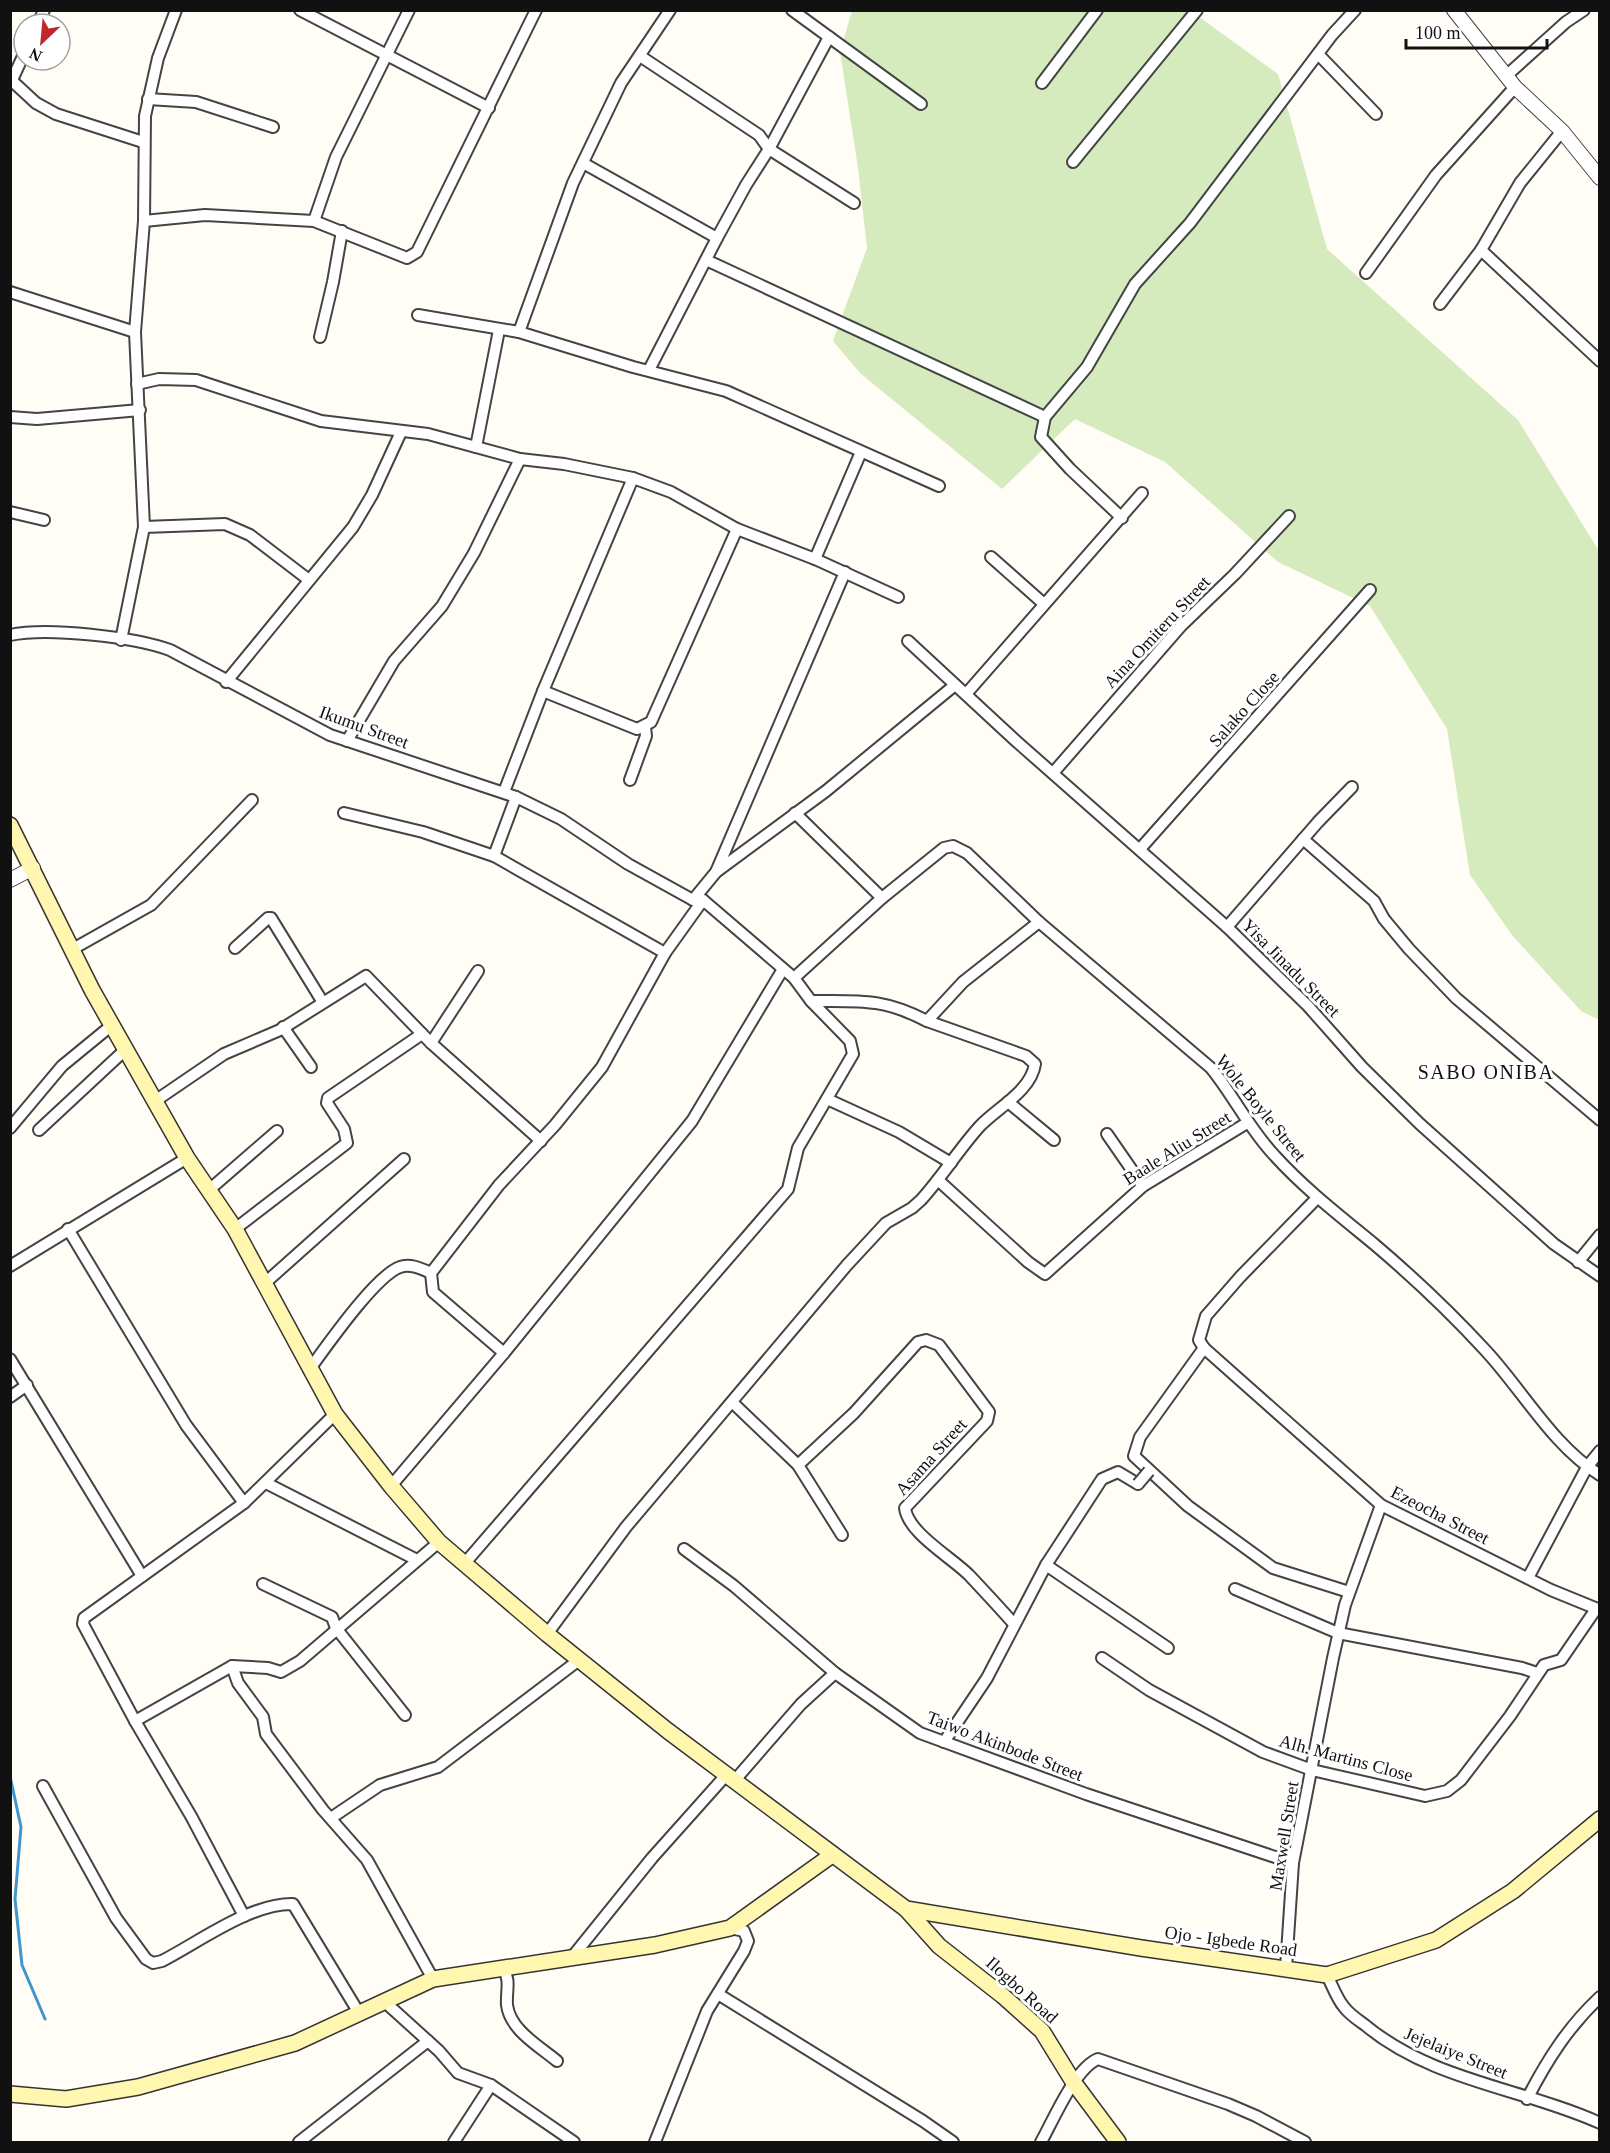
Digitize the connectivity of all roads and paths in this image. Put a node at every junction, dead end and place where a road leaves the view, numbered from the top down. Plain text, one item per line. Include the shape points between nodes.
1 (176, 10) edge
2 (300, 10) edge
3 (408, 10) edge
4 (536, 10) edge
5 (670, 10) edge
6 (792, 10) edge
7 (1096, 10) edge
8 (1197, 10) edge
9 (1356, 10) edge
10 (1454, 10) edge
11 (1584, 10) edge
12 (829, 37) junction
13 (386, 54) junction
14 (1318, 54) junction
15 (640, 56) junction
16 (1506, 76) junction
17 (11, 80) edge
18 (1042, 83) dead end
19 (1515, 87) junction
20 (148, 99) junction
21 (921, 104) dead end
22 (489, 108) junction
23 (1376, 114) dead end
24 (273, 127) dead end
25 (1562, 131) junction
26 (143, 142) junction
27 (769, 149) junction
28 (1073, 162) dead end
29 (583, 163) junction
30 (1599, 177) edge
31 (854, 203) dead end
32 (144, 221) junction
33 (314, 221) junction
34 (342, 231) junction
35 (717, 238) junction
36 (1481, 250) junction
37 (706, 260) junction
38 (1366, 273) dead end
39 (10, 292) edge
40 (1440, 304) dead end
41 (418, 315) dead end
42 (499, 330) junction
43 (135, 332) junction
44 (519, 332) junction
45 (320, 338) dead end
46 (1599, 361) edge
47 (649, 370) junction
48 (137, 384) junction
49 (140, 410) junction
50 (10, 417) edge
51 (1045, 417) junction
52 (401, 432) junction
53 (476, 447) junction
54 (861, 452) junction
55 (520, 459) junction
56 (633, 478) junction
57 (939, 486) dead end
58 (1142, 493) dead end
59 (10, 513) edge
60 (1289, 516) dead end
61 (1122, 518) junction
62 (44, 520) dead end
63 (144, 527) junction
64 (737, 529) junction
65 (991, 557) dead end
66 (815, 559) junction
67 (845, 572) junction
68 (309, 580) junction
69 (1370, 590) dead end
70 (898, 597) dead end
71 (1044, 604) junction
72 (10, 635) edge
73 (121, 640) junction
74 (908, 641) dead end
75 (226, 682) junction
76 (955, 685) junction
77 (543, 691) junction
78 (966, 694) junction
79 (645, 727) junction
80 (347, 741) junction
81 (1053, 773) junction
82 (630, 780) dead end
83 (1352, 787) dead end
84 (504, 792) junction
85 (516, 797) junction
86 (252, 800) dead end
87 (344, 813) dead end
88 (795, 813) junction
89 (10, 825) edge
90 (1303, 839) junction
91 (1140, 849) junction
92 (494, 856) junction
93 (33, 868) junction
94 (716, 872) junction
95 (10, 880) edge
96 (882, 898) junction
97 (698, 900) junction
98 (1039, 922) junction
99 (1227, 927) junction
100 (235, 948) dead end
101 (71, 950) junction
102 (665, 953) junction
103 (783, 969) junction
104 (478, 971) dead end
105 (794, 978) junction
106 (811, 1000) junction
107 (322, 1001) junction
108 (927, 1021) junction
109 (112, 1025) junction
110 (283, 1027) junction
111 (422, 1034) junction
112 (431, 1043) junction
113 (125, 1050) junction
114 (310, 1067) dead end
115 (827, 1099) junction
116 (154, 1101) junction
117 (1008, 1102) junction
118 (1599, 1120) edge
119 (1247, 1123) junction
120 (10, 1128) edge
121 (39, 1130) dead end
122 (277, 1131) dead end
123 (1107, 1134) dead end
124 (1054, 1140) dead end
125 (541, 1141) junction
126 (187, 1158) junction
127 (404, 1159) dead end
128 (951, 1163) junction
129 (938, 1180) junction
130 (1143, 1186) junction
131 (209, 1190) junction
132 (1317, 1198) junction
133 (68, 1229) junction
134 (235, 1229) junction
135 (1599, 1235) edge
136 (1578, 1262) junction
137 (10, 1266) edge
138 (431, 1273) junction
139 (1599, 1276) edge
140 (265, 1283) junction
141 (1204, 1348) junction
142 (504, 1353) junction
143 (10, 1359) edge
144 (309, 1370) junction
145 (27, 1385) junction
146 (10, 1397) edge
147 (733, 1403) junction
148 (335, 1414) junction
149 (1599, 1451) edge
150 (798, 1465) junction
151 (1587, 1467) junction
152 (1150, 1472) junction
153 (1599, 1475) edge
154 (266, 1483) junction
155 (391, 1486) junction
156 (244, 1503) junction
157 (1381, 1505) junction
158 (843, 1535) dead end
159 (439, 1542) junction
160 (684, 1549) dead end
161 (417, 1560) junction
162 (465, 1563) junction
163 (1046, 1565) junction
164 (142, 1576) junction
165 (1528, 1578) junction
166 (263, 1584) dead end
167 (1235, 1589) dead end
168 (1347, 1597) junction
169 (1598, 1610) edge
170 (1014, 1624) junction
171 (336, 1628) junction
172 (1338, 1633) junction
173 (547, 1634) junction
174 (1168, 1648) dead end
175 (1102, 1658) dead end
176 (579, 1660) junction
177 (232, 1666) junction
178 (1540, 1669) junction
179 (835, 1673) junction
180 (405, 1715) dead end
181 (135, 1721) junction
182 (944, 1742) junction
183 (1312, 1770) junction
184 (731, 1777) junction
185 (43, 1786) dead end
186 (331, 1818) junction
187 (1599, 1819) edge
188 (832, 1855) junction
189 (1293, 1863) junction
190 (906, 1909) junction
191 (244, 1916) junction
192 (730, 1928) junction
193 (573, 1956) junction
194 (503, 1968) junction
195 (1286, 1968) junction
196 (1327, 1975) junction
197 (433, 1979) junction
198 (718, 1994) junction
199 (1599, 1996) edge
200 (386, 2002) junction
201 (359, 2013) junction
202 (428, 2041) junction
203 (557, 2061) dead end
204 (1074, 2083) junction
205 (491, 2085) junction
206 (10, 2094) edge
207 (1527, 2099) junction
208 (1599, 2123) edge
209 (299, 2142) edge
210 (454, 2142) edge
211 (571, 2142) edge
212 (655, 2142) edge
213 (953, 2142) edge
214 (1041, 2142) edge
215 (1118, 2142) edge
216 (1305, 2142) edge

1 - 20 street
2 - 13 street
3 - 13 street
4 - 22 street
5 - 15 street
6 - 12 street
7 - 18 street
8 - 28 street
9 - 14 street
10 - 16 street
11 - 16 street
12 - 21 street
12 - 27 street
13 - 22 street
13 - 33 street via 336,157
14 - 23 street
14 - 51 street via 1190,223 1135,284 1087,367
15 - 27 street via 759,135
15 - 29 street via 621,83
16 - 19 street
17 - 26 street via 36,103 56,114
19 - 25 street
19 - 38 street via 1436,175
20 - 24 street via 196,102
20 - 26 street
22 - 34 street via 417,252 408,258
25 - 30 street
25 - 36 street via 1520,183
26 - 32 street
27 - 31 street
27 - 35 street
29 - 35 street
29 - 44 street
32 - 33 street via 205,215
32 - 43 street
33 - 34 street
34 - 45 street
35 - 37 street
36 - 40 street
36 - 46 street
37 - 47 street
37 - 51 street
39 - 43 street
41 - 42 street
42 - 44 street
42 - 53 street
43 - 48 street
44 - 47 street
47 - 54 street via 726,391
48 - 49 street
48 - 52 street via 159,379 196,380 321,421
49 - 50 street via 37,419
49 - 63 street
51 - 61 street via 1041,437
52 - 53 street via 428,434
52 - 68 street via 353,527
53 - 55 street
54 - 57 street
54 - 66 street
55 - 56 street
55 - 80 street via 474,554 447,597 394,661
56 - 64 street via 671,492
56 - 77 street
58 - 61 street
59 - 62 street
60 - 81 street, Aina Omiteru Street via 1180,626
61 - 71 street
63 - 68 street via 225,524 250,535
63 - 73 street
64 - 66 street
64 - 79 street via 651,722
65 - 71 street
66 - 67 street
67 - 70 street
67 - 94 street
68 - 75 street
69 - 91 street, Salako Close
71 - 78 street
72 - 73 street, Ikumu Street via 46,632
73 - 75 street, Ikumu Street via 151,643 170,650
74 - 76 street, Yisa Jinadu Street
75 - 80 street, Ikumu Street
76 - 78 street, Yisa Jinadu Street
76 - 88 street
77 - 79 street via 637,729
77 - 84 street
78 - 81 street, Yisa Jinadu Street
79 - 82 street via 646,736
80 - 84 street, Ikumu Street
81 - 91 street, Yisa Jinadu Street
83 - 90 street
84 - 85 street, Ikumu Street
85 - 92 street
85 - 97 street, Ikumu Street via 561,819 628,864
86 - 101 street via 151,905
87 - 92 street via 423,832
88 - 94 street
88 - 96 street
89 - 93 main road, Ojo - Igbede Road
90 - 99 street
90 - 118 street via 1374,901 1409,949 1456,998
91 - 99 street, Yisa Jinadu Street
92 - 102 street
93 - 95 street
93 - 101 main road, Ojo - Igbede Road
94 - 97 street
96 - 98 street, Wole Boyle Street via 944,848 953,846 967,853
96 - 105 street, Wole Boyle Street
97 - 102 street
97 - 103 street, Ikumu Street
98 - 108 street via 963,982
98 - 119 street, Wole Boyle Street via 1211,1068
99 - 136 street, Yisa Jinadu Street via 1308,1006 1395,1101
100 - 107 street via 271,918
101 - 109 main road, Ojo - Igbede Road
102 - 125 street via 602,1067
103 - 105 street, Ikumu Street
103 - 142 street via 692,1121
104 - 112 street
105 - 106 street, Ikumu Street
106 - 108 street via 876,1002 902,1008
106 - 115 street, Ikumu Street via 853,1047 853,1054
107 - 110 street
107 - 111 street via 366,976
108 - 117 street via 1026,1056 1035,1064 1034,1073
109 - 113 main road, Ojo - Igbede Road
109 - 120 street via 62,1066
110 - 114 street
110 - 116 street via 224,1054
111 - 112 street
111 - 134 street via 328,1098 347,1143
112 - 125 street
113 - 116 main road, Ojo - Igbede Road
113 - 121 street
115 - 128 street via 899,1131
115 - 162 street via 798,1148 782,1197
116 - 126 main road, Ojo - Igbede Road
117 - 124 street
117 - 128 street via 981,1126
119 - 130 street, Baale Aliu Street
119 - 132 street, Wole Boyle Street
122 - 131 street
123 - 130 street
125 - 138 street via 499,1185
126 - 131 main road, Ojo - Igbede Road
126 - 133 street
127 - 140 street
128 - 129 street
129 - 130 street, Baale Aliu Street via 1045,1274
129 - 147 street via 912,1208 886,1223 847,1265
131 - 134 main road, Ojo - Igbede Road
132 - 141 street via 1206,1316 1199,1340
132 - 151 street, Wole Boyle Street via 1436,1299 1487,1351
133 - 137 street
133 - 156 street via 186,1425
134 - 140 main road, Ojo - Igbede Road
135 - 136 street
136 - 139 street, Yisa Jinadu Street
138 - 142 street via 433,1292
138 - 144 street via 410,1266 400,1266 392,1272 357,1306
140 - 144 main road, Ojo - Igbede Road
141 - 152 street via 1140,1437 1134,1456
141 - 157 street, Ezeocha Street
142 - 155 street
143 - 145 street
144 - 148 main road, Ojo - Igbede Road
145 - 146 street
145 - 164 street
147 - 150 street
147 - 173 street via 626,1527
148 - 154 street
148 - 155 main road, Ojo - Igbede Road
149 - 151 street
150 - 158 street
150 - 170 street, Asama Street via 854,1413 918,1342 926,1340 939,1345 989,1413 987,1421 905,1508 905,1514
151 - 153 street, Wole Boyle Street
151 - 165 street
152 - 163 street, bridge via 1138,1484 1118,1472 1102,1479
152 - 168 street via 1226,1536 1273,1568
154 - 156 street
154 - 161 street
155 - 159 main road, Ojo - Igbede Road
156 - 164 street
157 - 165 street, Ezeocha Street
157 - 168 street, Maxwell Street
159 - 161 street
159 - 162 main road, Ojo - Igbede Road
160 - 179 street, Taiwo Akinbode Street via 734,1586
161 - 171 street
162 - 173 main road, Ojo - Igbede Road
163 - 170 street
163 - 174 street
164 - 181 street via 88,1614 83,1624
165 - 169 street, Ezeocha Street
166 - 171 street via 332,1617
167 - 172 street
168 - 172 street, Maxwell Street
169 - 178 street via 1561,1660
170 - 182 street via 987,1678
171 - 177 street via 300,1661 281,1672
171 - 180 street
172 - 178 street
172 - 183 street, Maxwell Street
173 - 176 main road, Ojo - Igbede Road
175 - 183 street, Alh. Martins Close via 1149,1690 1263,1752
176 - 184 main road, Ojo - Igbede Road
176 - 186 street via 438,1767 380,1785
177 - 181 street
177 - 186 street via 238,1683 263,1718 266,1734
178 - 183 street, Alh. Martins Close via 1510,1716 1461,1780 1447,1791 1425,1796
179 - 182 street, Taiwo Akinbode Street via 920,1733
179 - 184 street
181 - 191 street
182 - 189 street, Taiwo Akinbode Street
183 - 189 street, Maxwell Street
184 - 188 main road, Ojo - Igbede Road
184 - 193 street via 652,1858
185 - 191 street via 116,1918 146,1959 153,1963 162,1961
186 - 197 street via 367,1860
187 - 196 main road, Ojo - Igbede Road via 1514,1891 1436,1940
188 - 190 main road, Ojo - Igbede Road
188 - 192 main road
189 - 195 street, Maxwell Street
190 - 195 main road, Ojo - Igbede Road
190 - 204 main road, Ilogbo Road via 939,1946 1042,2031
191 - 201 street via 293,1904
192 - 193 main road via 655,1945
192 - 198 street via 744,1931 747,1941
193 - 194 main road
194 - 197 main road
194 - 203 street via 510,1979 510,2017
195 - 196 main road, Ojo - Igbede Road
196 - 207 street, Jejelaiye Street via 1344,2007 1399,2050
197 - 200 main road
198 - 212 street via 690,2052
198 - 213 street
199 - 207 street via 1575,2020 1551,2054
200 - 201 main road
200 - 202 street
201 - 206 main road via 295,2043 138,2087 66,2100
202 - 205 street via 458,2073
202 - 209 street
204 - 214 street
204 - 215 main road, Ilogbo Road
204 - 216 street via 1098,2059 1256,2116
205 - 210 street
205 - 211 street
207 - 208 street, Jejelaiye Street via 1565,2107

